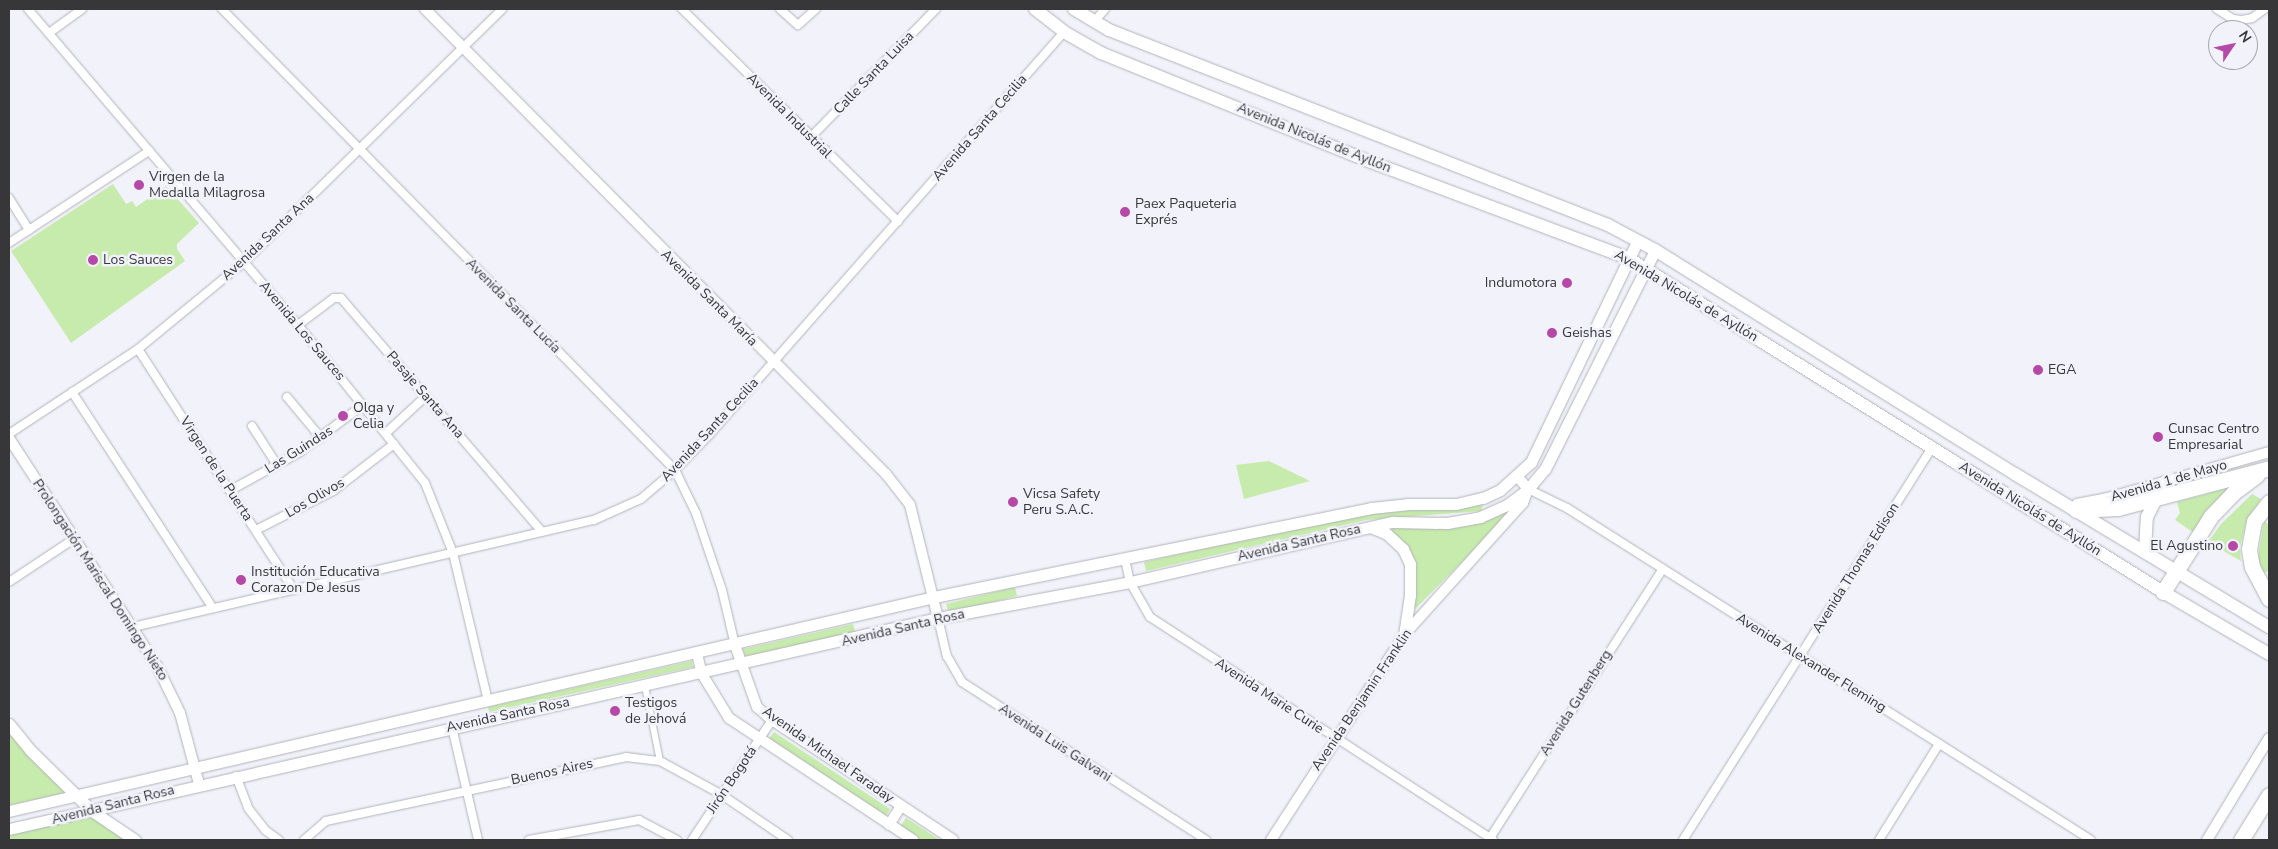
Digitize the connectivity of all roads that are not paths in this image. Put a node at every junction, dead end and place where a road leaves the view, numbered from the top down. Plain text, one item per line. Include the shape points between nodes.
1 (28, 9) edge
2 (82, 9) edge
3 (222, 9) edge
4 (425, 9) edge
5 (502, 9) edge
6 (682, 9) edge
7 (780, 9) edge
8 (816, 9) edge
9 (936, 9) edge
10 (1035, 9) edge
11 (1074, 9) edge
12 (1105, 9) edge
13 (2217, 9) edge
14 (2264, 9) edge
15 (1094, 22) junction
16 (1064, 32) junction
17 (49, 33) junction
18 (463, 47) junction
19 (811, 137) junction
20 (361, 149) junction
21 (149, 151) junction
22 (9, 198) edge
23 (898, 221) junction
24 (29, 230) junction
25 (1638, 240) junction
26 (9, 243) edge
27 (1655, 250) junction
28 (1628, 258) junction
29 (244, 262) junction
30 (1646, 269) junction
31 (298, 325) junction
32 (138, 349) junction
33 (773, 362) junction
34 (72, 392) junction
35 (426, 396) junction
36 (287, 397) dead end
37 (363, 405) junction
38 (252, 426) dead end
39 (386, 433) junction
40 (9, 436) edge
41 (322, 438) junction
42 (394, 444) junction
43 (1932, 447) junction
44 (2269, 452) edge
45 (277, 465) junction
46 (2269, 468) edge
47 (675, 470) junction
48 (1517, 476) junction
49 (2165, 482) junction
50 (1528, 489) junction
51 (231, 490) junction
52 (2154, 499) junction
53 (2269, 502) edge
54 (2072, 508) junction
55 (1370, 527) junction
56 (256, 530) junction
57 (542, 532) junction
58 (74, 539) junction
59 (2146, 552) junction
60 (452, 553) junction
61 (1125, 559) junction
62 (1663, 569) junction
63 (2176, 571) junction
64 (9, 582) edge
65 (1130, 582) junction
66 (294, 590) junction
67 (2163, 592) junction
68 (934, 597) junction
69 (2269, 600) edge
70 (214, 608) junction
71 (938, 618) junction
72 (133, 627) junction
73 (2269, 627) edge
74 (1404, 635) junction
75 (736, 645) junction
76 (697, 654) junction
77 (2269, 654) edge
78 (1800, 656) junction
79 (742, 665) junction
80 (702, 674) junction
81 (645, 686) junction
82 (488, 700) junction
83 (772, 720) junction
84 (9, 724) edge
85 (452, 727) junction
86 (2269, 738) edge
87 (1335, 739) junction
88 (758, 740) junction
89 (1939, 744) junction
90 (660, 761) junction
91 (193, 767) junction
92 (236, 776) junction
93 (199, 784) junction
94 (466, 790) junction
95 (722, 795) junction
96 (2269, 795) edge
97 (76, 796) junction
98 (901, 806) junction
99 (9, 811) edge
100 (92, 811) junction
101 (889, 824) junction
102 (9, 829) edge
103 (908, 839) edge
104 (1492, 839) edge
105 (135, 840) edge
106 (279, 840) edge
107 (304, 840) edge
108 (478, 840) edge
109 (529, 840) edge
110 (676, 840) edge
111 (692, 840) edge
112 (788, 840) edge
113 (953, 840) edge
114 (1206, 840) edge
115 (1271, 840) edge
116 (1684, 840) edge
117 (1879, 840) edge
118 (2091, 840) edge
119 (2207, 840) edge
120 (2241, 840) edge

1 - 17 street, Avenida Los Sauces
2 - 17 street
3 - 20 street, Avenida Santa Lucía
4 - 18 street, Avenida Santa María
5 - 18 street, Avenida Santa Ana
6 - 19 street, Avenida Industrial
7 - 8 street via 794,23 802,24
9 - 19 street, Calle Santa Luisa
10 - 16 main road, Avenida Nicolás de Ayllón
11 - 15 main road, Avenida Nicolás de Ayllón
12 - 15 street
13 - 14 street via 2237,20 2252,18
15 - 25 main road, Avenida Nicolás de Ayllón via 1503,182
16 - 23 street, Avenida Santa Cecilia
16 - 28 main road, Avenida Nicolás de Ayllón via 1101,53 1354,155
17 - 21 street, Avenida Los Sauces
18 - 20 street, Avenida Santa Ana
18 - 33 street, Avenida Santa María
19 - 23 street, Avenida Industrial
20 - 29 street, Avenida Santa Ana
20 - 47 street, Avenida Santa Lucía
21 - 24 street
21 - 29 street, Avenida Los Sauces
22 - 24 street
23 - 33 street, Avenida Santa Cecilia
24 - 26 street
25 - 27 main road, Avenida Nicolás de Ayllón
25 - 28 main road, Avenida Santa Rosa
27 - 30 main road, Avenida Santa Rosa
27 - 54 main road, Avenida Nicolás de Ayllón
28 - 30 main road, Avenida Nicolás de Ayllón
28 - 48 main road, Avenida Santa Rosa via 1531,462
29 - 31 street, Avenida Los Sauces
29 - 32 street, Avenida Santa Ana
30 - 43 main road, Avenida Nicolás de Ayllón
30 - 50 main road, Avenida Santa Rosa via 1546,470
31 - 35 street, Pasaje Santa Ana via 334,298 341,298
31 - 37 street, Avenida Los Sauces
32 - 34 street, Avenida Santa Ana
32 - 51 street, Virgen de la Puerta
33 - 47 street, Avenida Santa Cecilia
33 - 68 street, Avenida Santa María via 886,474 910,505
34 - 40 street, Avenida Santa Ana
34 - 70 street
35 - 39 street
35 - 57 street, Pasaje Santa Ana
36 - 41 street
37 - 39 street, Avenida Los Sauces
37 - 41 street, Las Guindas
38 - 45 street
39 - 42 street, Avenida Los Sauces
40 - 58 street, Prolongación Mariscal Domingo Nieto
41 - 45 street, Las Guindas
42 - 56 street, Los Olivos via 334,491
42 - 60 street, Avenida Los Sauces via 429,490
43 - 67 main road, Avenida Nicolás de Ayllón
43 - 78 street, Avenida Thomas Edison
44 - 49 street, Avenida 1 de Mayo
45 - 51 street, Las Guindas
46 - 52 highway
46 - 63 highway via 2245,483 2222,504
47 - 57 street, Avenida Santa Cecilia via 641,499 594,520
47 - 75 street, Avenida Santa Lucía via 696,513 722,590
48 - 50 street
48 - 61 main road, Avenida Santa Rosa via 1500,490 1474,500 1371,508
49 - 52 main road
49 - 54 street, Avenida 1 de Mayo
50 - 55 main road, Avenida Santa Rosa via 1507,505 1480,517 1447,523 1393,522
50 - 62 street, Avenida Alexander Fleming via 1567,508
50 - 74 street, Avenida Benjamin Franklin via 1523,503 1508,521
51 - 56 street, Virgen de la Puerta
52 - 54 highway via 2118,508
52 - 59 main road via 2145,526
53 - 69 highway via 2254,521 2249,549 2252,566
54 - 59 main road, Avenida Nicolás de Ayllón
55 - 65 main road, Avenida Santa Rosa
55 - 74 main road via 1387,534 1403,549 1410,564 1410,595
56 - 66 street, Virgen de la Puerta
57 - 60 street, Avenida Santa Cecilia
58 - 64 street
58 - 72 street, Prolongación Mariscal Domingo Nieto
59 - 63 main road, Avenida Nicolás de Ayllón
60 - 66 street, Avenida Santa Cecilia
60 - 82 street, Avenida Los Sauces
61 - 65 street, Avenida Marie Curie
61 - 68 main road, Avenida Santa Rosa
62 - 78 street, Avenida Alexander Fleming
62 - 104 street, Avenida Gutenberg
63 - 67 highway
63 - 73 main road, Avenida Nicolás de Ayllón
65 - 71 main road, Avenida Santa Rosa
65 - 87 street, Avenida Marie Curie via 1150,617
66 - 70 street, Avenida Santa Cecilia
67 - 77 main road, Avenida Nicolás de Ayllón
68 - 71 street, Avenida Santa María
68 - 75 main road, Avenida Santa Rosa
70 - 72 street, Avenida Santa Cecilia
71 - 79 main road, Avenida Santa Rosa
71 - 114 street, Avenida Luis Galvani via 947,656 962,682
72 - 91 street, Prolongación Mariscal Domingo Nieto via 180,713
74 - 87 street, Avenida Benjamin Franklin
75 - 76 main road, Avenida Santa Rosa
75 - 79 street, Avenida Michael Faraday
76 - 80 street, Avenida Michael Faraday
76 - 82 main road, Avenida Santa Rosa
78 - 89 street, Avenida Alexander Fleming
78 - 116 street, Avenida Thomas Edison
79 - 80 main road, Avenida Santa Rosa
79 - 83 street, Avenida Michael Faraday via 752,698
80 - 81 main road, Avenida Santa Rosa
80 - 88 street, Avenida Michael Faraday via 729,718
81 - 85 main road, Avenida Santa Rosa
81 - 90 street
82 - 91 main road, Avenida Santa Rosa
83 - 88 street, Jirón Bogotá
83 - 98 street, Avenida Michael Faraday
84 - 97 main road
85 - 92 main road, Avenida Santa Rosa
85 - 94 street
86 - 119 street
87 - 104 street, Avenida Marie Curie
87 - 115 street, Avenida Benjamin Franklin
88 - 95 street, Jirón Bogotá
88 - 101 street, Avenida Michael Faraday
89 - 117 street
89 - 118 street, Avenida Alexander Fleming
90 - 94 street, Buenos Aires via 626,757
90 - 95 street, Buenos Aires
91 - 93 street, Prolongación Mariscal Domingo Nieto
91 - 97 main road, Avenida Santa Rosa
92 - 93 main road, Avenida Santa Rosa
92 - 106 street via 248,808
93 - 100 main road, Avenida Santa Rosa
94 - 107 street, Buenos Aires via 326,821
94 - 108 street
95 - 111 street, Jirón Bogotá
95 - 112 street, Buenos Aires
96 - 120 highway
97 - 99 main road, Avenida Santa Rosa
97 - 100 main road
98 - 101 street
98 - 113 street, Avenida Michael Faraday
100 - 102 main road, Avenida Santa Rosa
100 - 105 main road
101 - 103 street, Avenida Michael Faraday
109 - 110 street via 639,820

